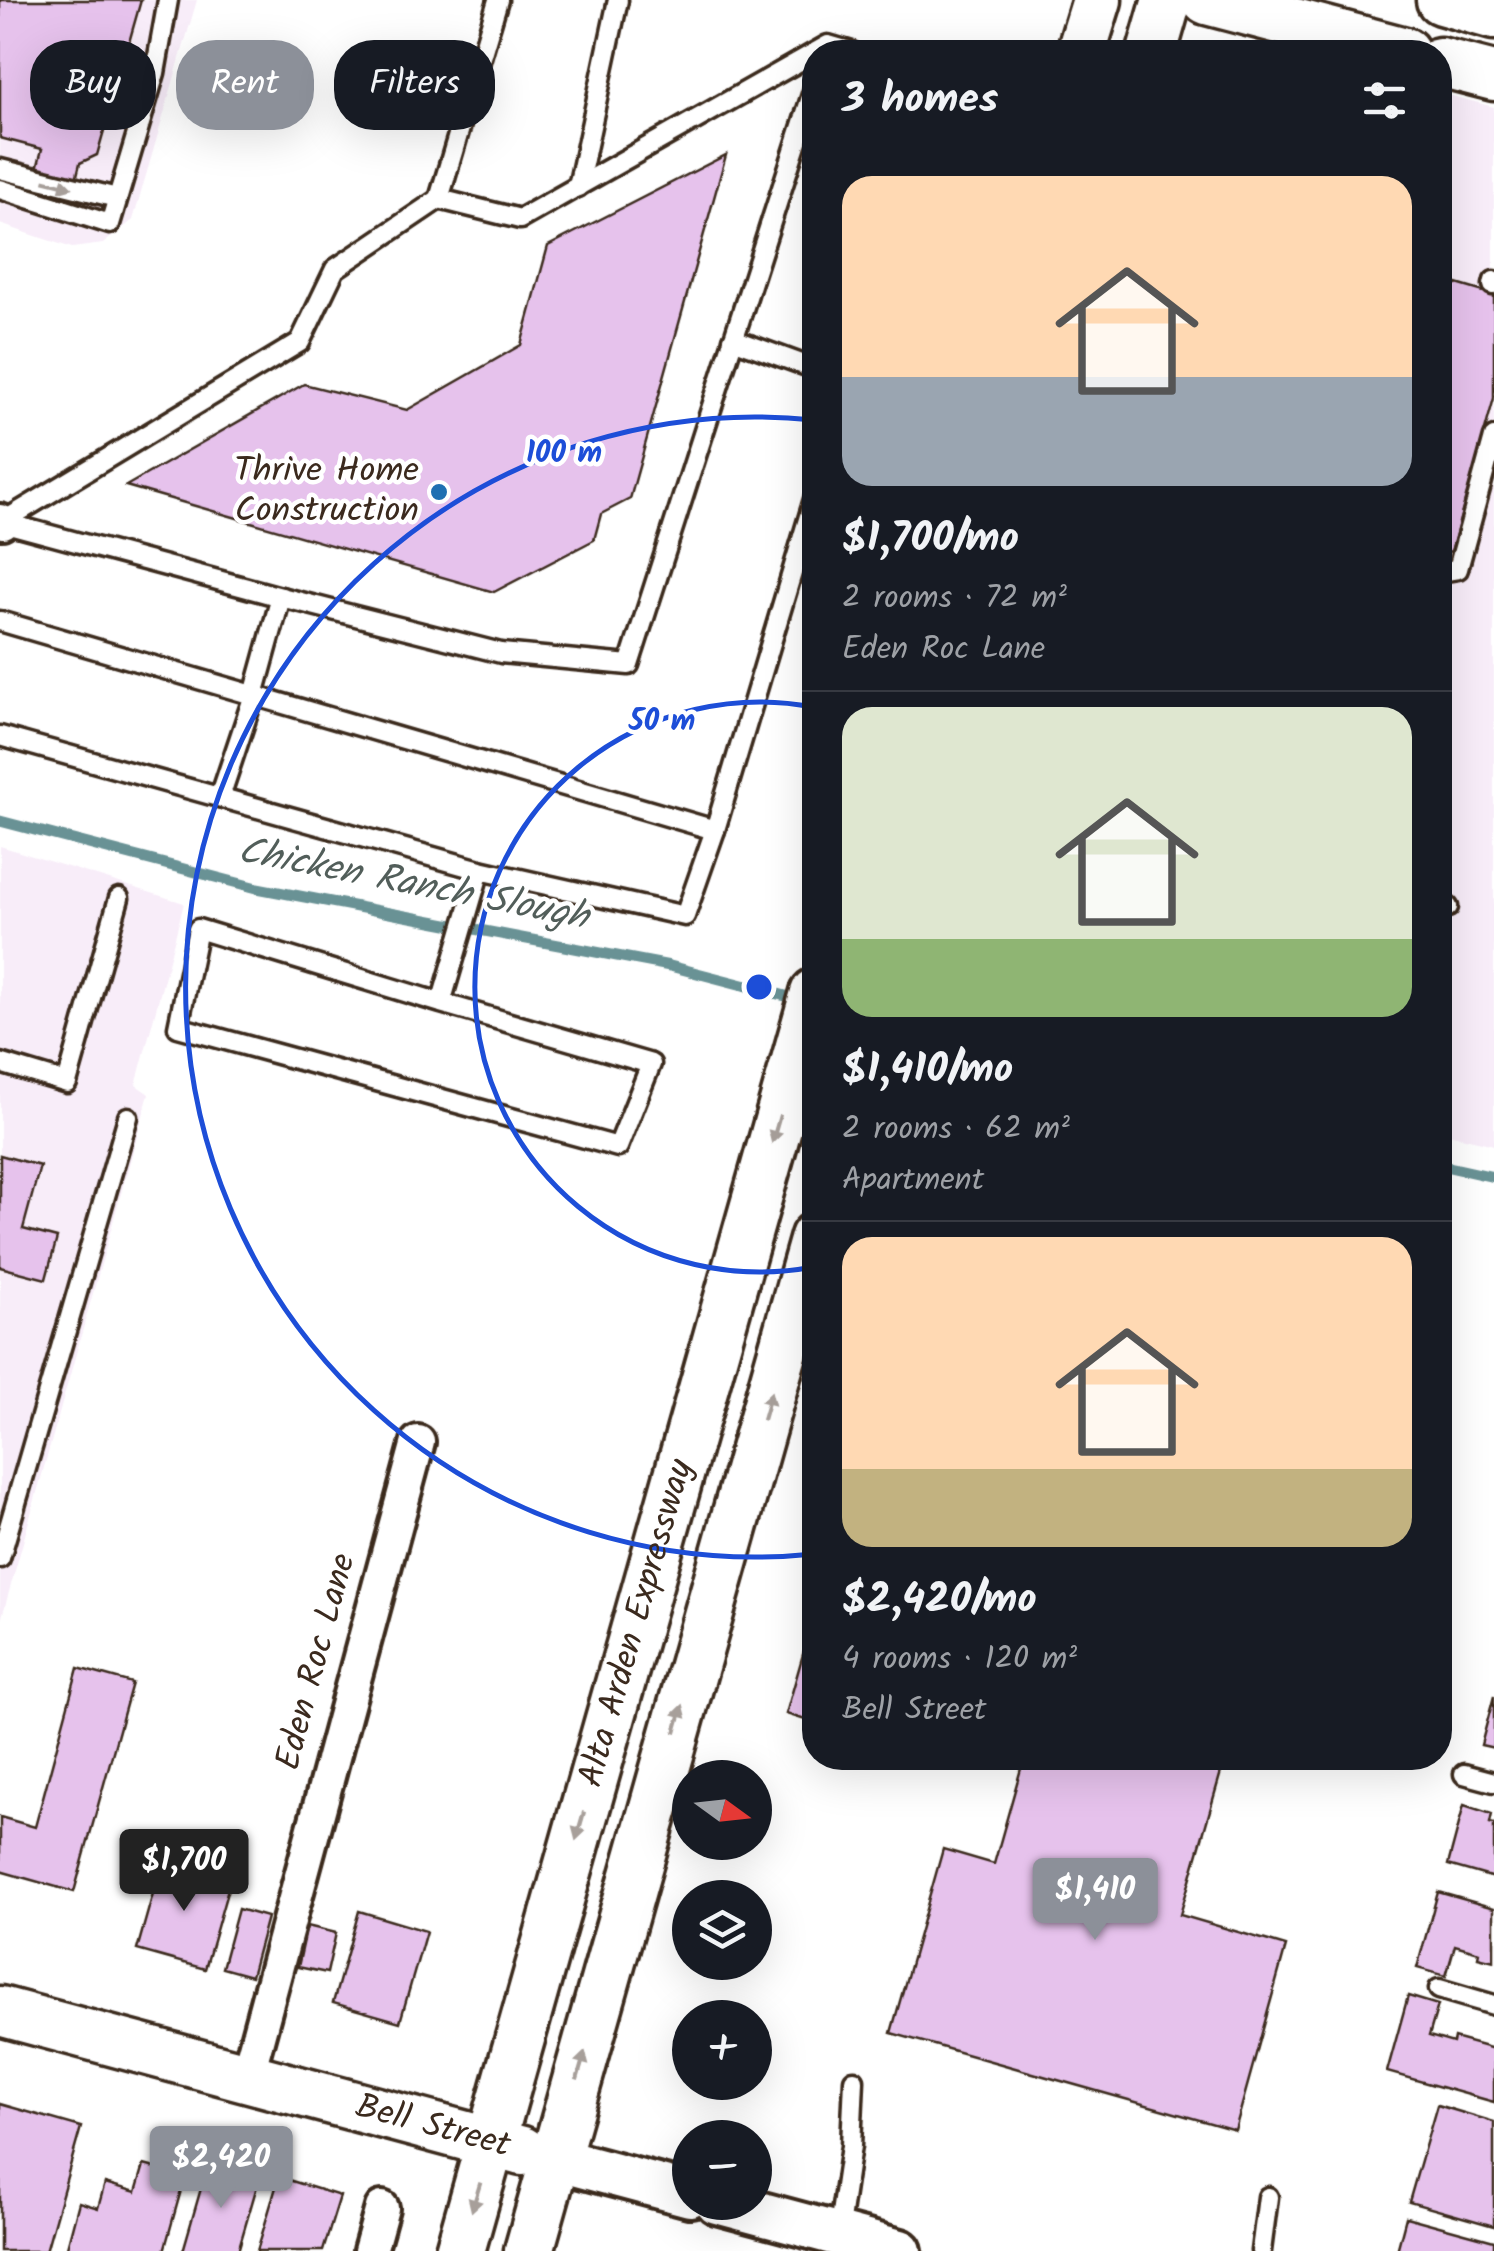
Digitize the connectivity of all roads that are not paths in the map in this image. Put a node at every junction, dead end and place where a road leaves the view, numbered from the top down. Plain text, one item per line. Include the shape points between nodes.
1 (168, 0) edge
2 (498, 0) edge
3 (618, 0) edge
4 (1096, 0) edge
5 (1167, 0) edge
6 (1207, 0) edge
7 (1084, 40) edge
8 (1155, 40) edge
9 (1359, 40) edge
10 (802, 63) edge
11 (1452, 65) edge
12 (1494, 76) edge
13 (802, 125) edge
14 (0, 169) edge
15 (578, 187) junction
16 (0, 189) edge
17 (117, 198) junction
18 (439, 199) junction
19 (733, 339) junction
20 (802, 364) edge
21 (1494, 437) edge
22 (1, 522) edge
23 (802, 539) edge
24 (1452, 570) edge
25 (281, 597) junction
26 (0, 620) edge
27 (254, 695) junction
28 (0, 736) edge
29 (220, 798) junction
30 (715, 830) junction
31 (480, 870) junction
32 (119, 898) dead end
33 (441, 1003) junction
34 (802, 1039) edge
35 (0, 1062) edge
36 (128, 1117) dead end
37 (802, 1284) edge
38 (418, 1442) dead end
39 (0, 1558) edge
40 (1464, 1774) dead end
41 (1494, 1782) edge
42 (1439, 1989) dead end
43 (1494, 2005) edge
44 (0, 2011) edge
45 (247, 2077) junction
46 (854, 2080) dead end
47 (492, 2143) junction
48 (555, 2160) junction
49 (672, 2190) edge
50 (1268, 2197) dead end
51 (382, 2208) dead end
52 (772, 2219) edge
53 (842, 2240) edge
54 (370, 2251) edge
55 (460, 2251) edge
56 (529, 2251) edge
57 (900, 2251) edge
58 (1261, 2251) edge

1 - 17 lane via 155,73
2 - 18 lane
3 - 15 lane
4 - 7 main road
5 - 8 main road
6 - 9 main road
10 - 15 lane
11 - 12 main road
13 - 19 lane
14 -> 17 lane
15 - 18 lane via 520,219
16 - 17 lane via 110,224
18 - 22 lane via 335,269 300,342
19 - 20 lane
19 - 25 lane via 629,665 501,653
21 - 24 lane via 1458,569
22 - 25 lane
23 - 30 lane
25 - 27 lane
26 - 27 lane
27 - 29 lane
27 - 30 lane
28 - 29 lane
29 - 31 lane
30 - 31 lane via 685,916
31 - 33 lane
32 - 35 lane via 68,1083
33 - 33 lane via 651,1064 618,1148 178,1027 198,929
34 -> 47 main road, Alta Arden Expressway
36 - 39 lane
48 -> 37 main road, Alta Arden Expressway
38 - 45 street, Eden Roc Lane
40 - 41 lane
42 - 43 lane
44 - 45 main road, Bell Street
45 - 47 main road, Bell Street
46 - 53 lane
47 - 48 main road, Bell Street
47 -> 55 main road, Alta Arden Expressway
48 - 49 street, Bell Street
48 - 56 main road, Alta Arden Expressway
50 - 58 lane
51 - 54 street
52 - 53 street
53 - 57 street

